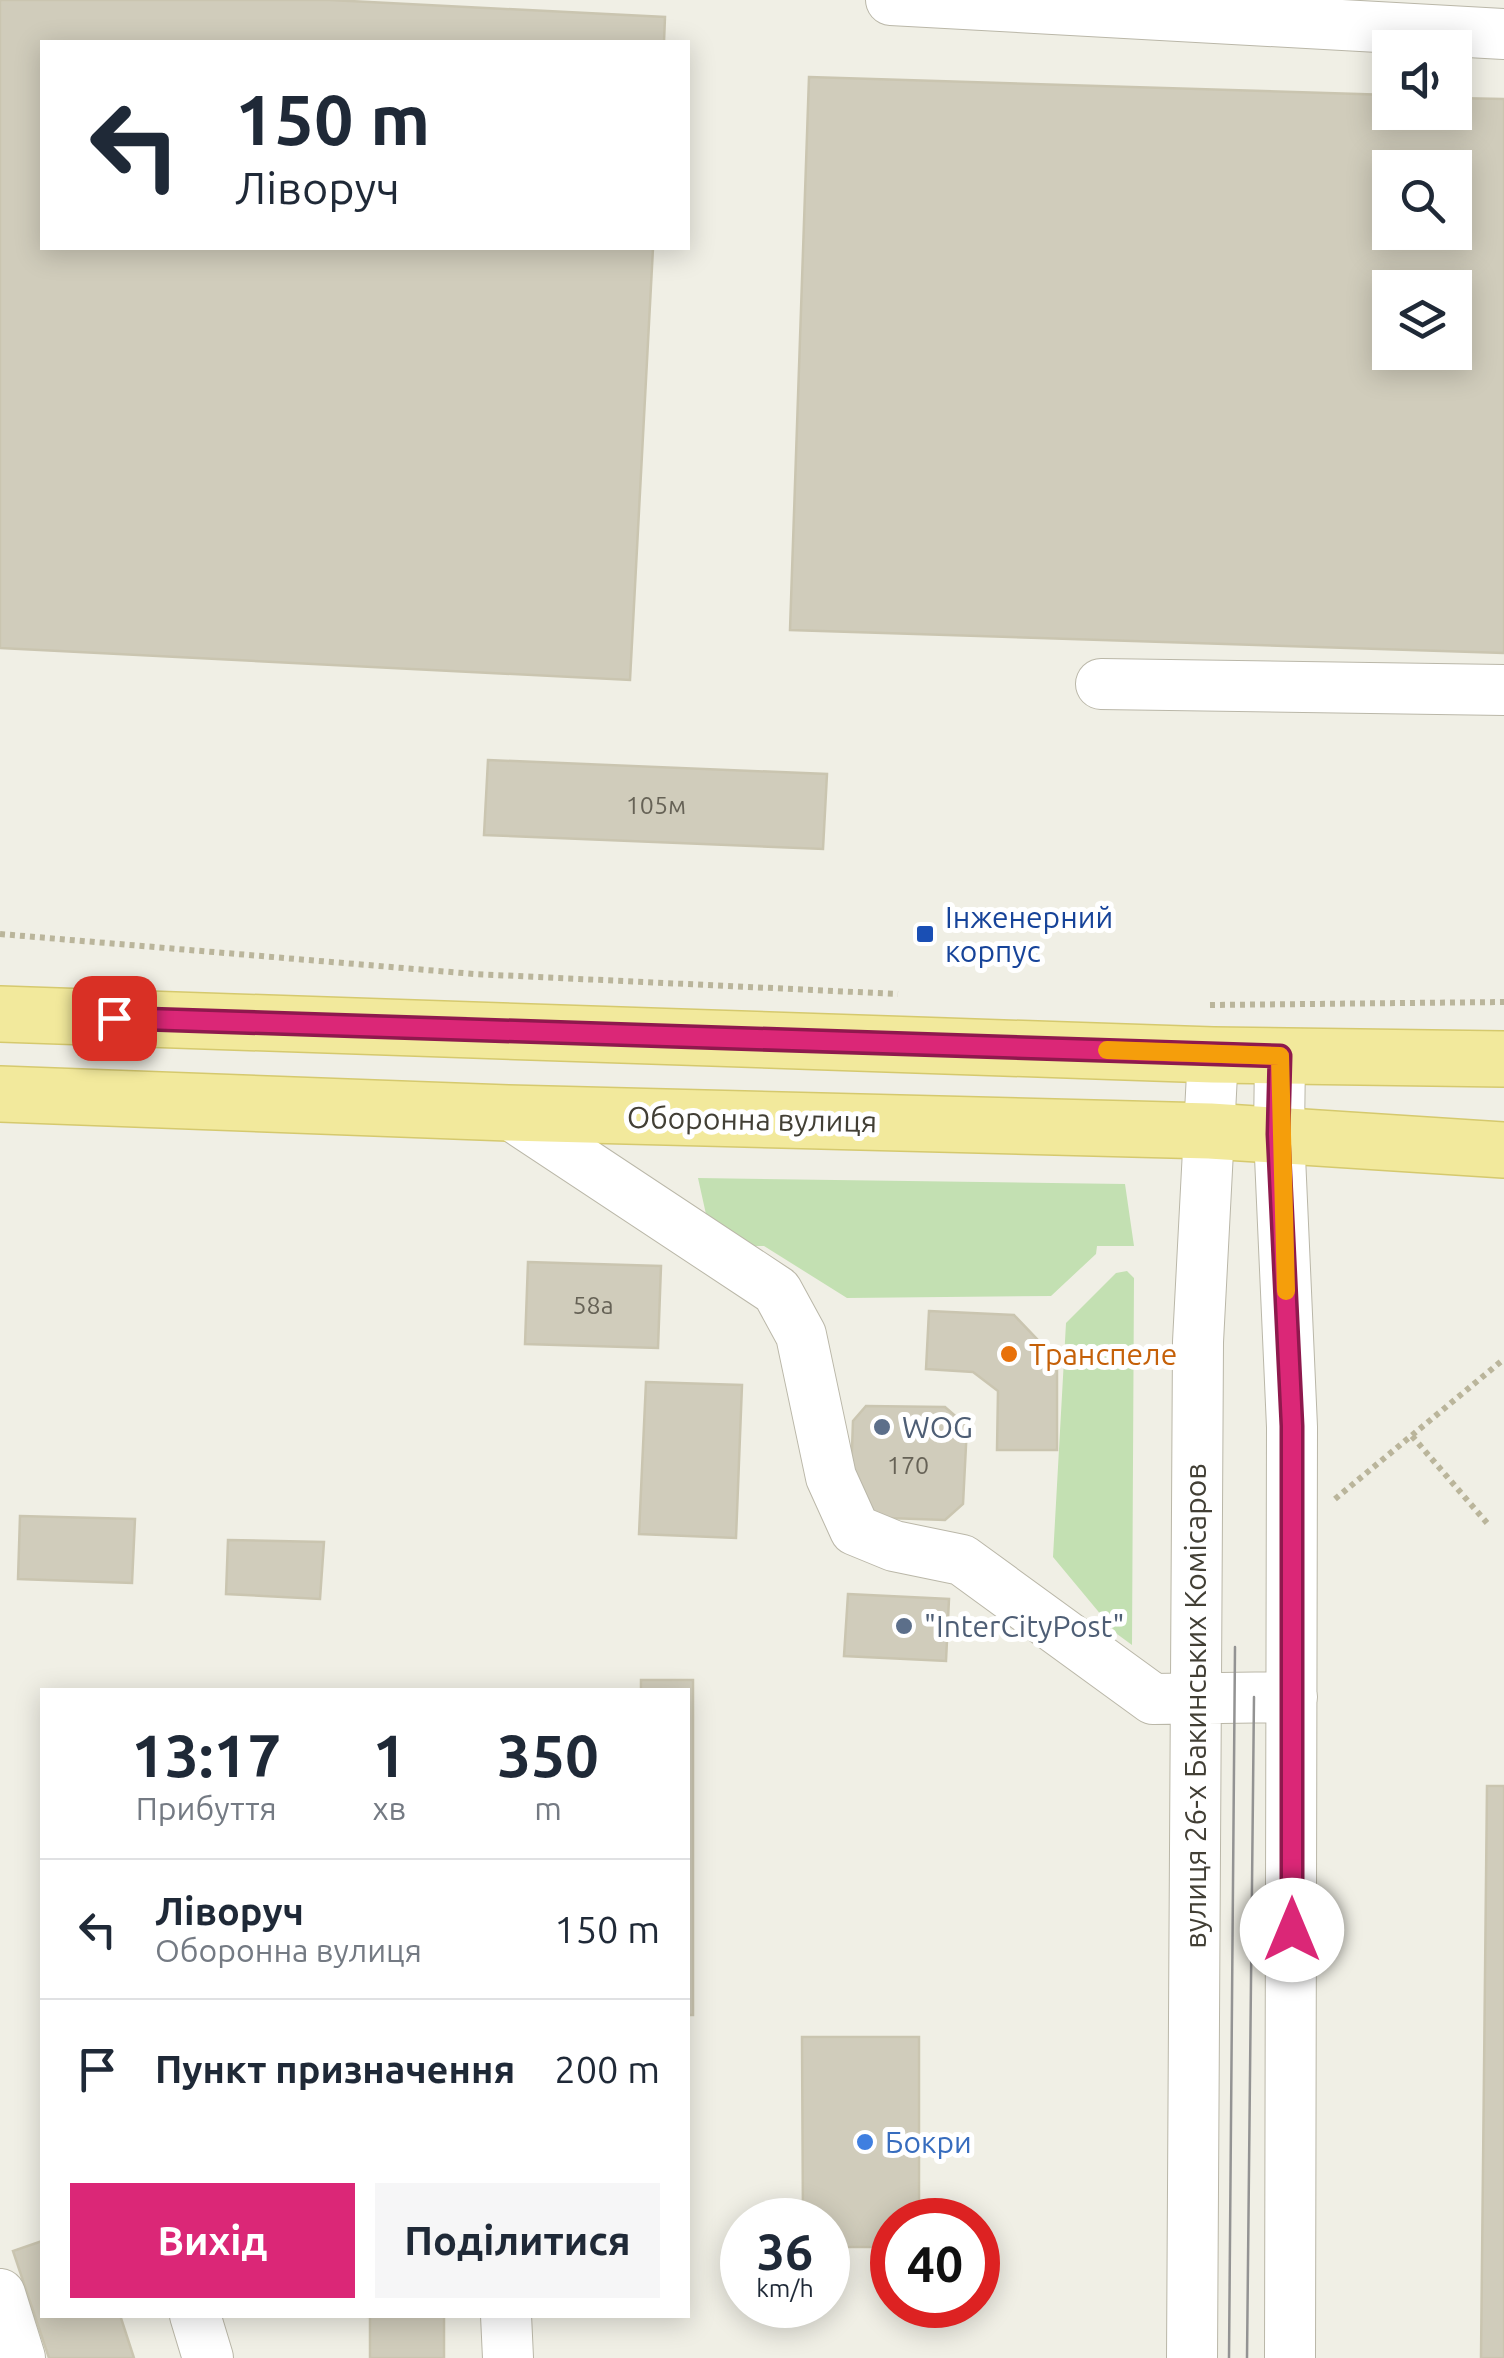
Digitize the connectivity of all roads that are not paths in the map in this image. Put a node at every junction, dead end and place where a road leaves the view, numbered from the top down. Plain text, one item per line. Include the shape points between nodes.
1 (891, 0) edge
2 (1504, 34) edge
3 (1101, 684) dead end
4 (1504, 690) edge
5 (0, 1014) edge
6 (1213, 1055) junction
7 (1280, 1056) junction
8 (1504, 1059) edge
9 (0, 1094) edge
10 (508, 1113) junction
11 (1210, 1131) junction
12 (1278, 1134) junction
13 (1504, 1150) edge
14 (1292, 1697) junction
15 (1174, 1698) junction
16 (0, 2294) edge
17 (195, 2318) edge
18 (506, 2318) edge
19 (20, 2358) edge
20 (208, 2358) edge
21 (508, 2358) edge
22 (1192, 2358) edge
23 (1290, 2358) edge

1 - 2 street
3 - 4 street
5 - 6 main road
6 - 7 main road
6 - 11 street, вулиця 26-х Бакинських Комісаров
7 - 8 main road
7 - 12 street
9 - 10 main road, Оборонна вулиця
10 - 11 main road, Оборонна вулиця
10 - 15 street via 778,1291 801,1335 831,1477 854,1530 962,1560
11 - 12 main road, Оборонна вулиця
11 - 15 street, вулиця 26-х Бакинських Комісаров
12 - 13 main road, Оборонна вулиця
12 - 14 street via 1292,1426
14 - 15 street
14 - 23 street
15 - 22 street, вулиця 26-х Бакинських Комісаров
16 - 19 street
17 - 20 street
18 - 21 street

